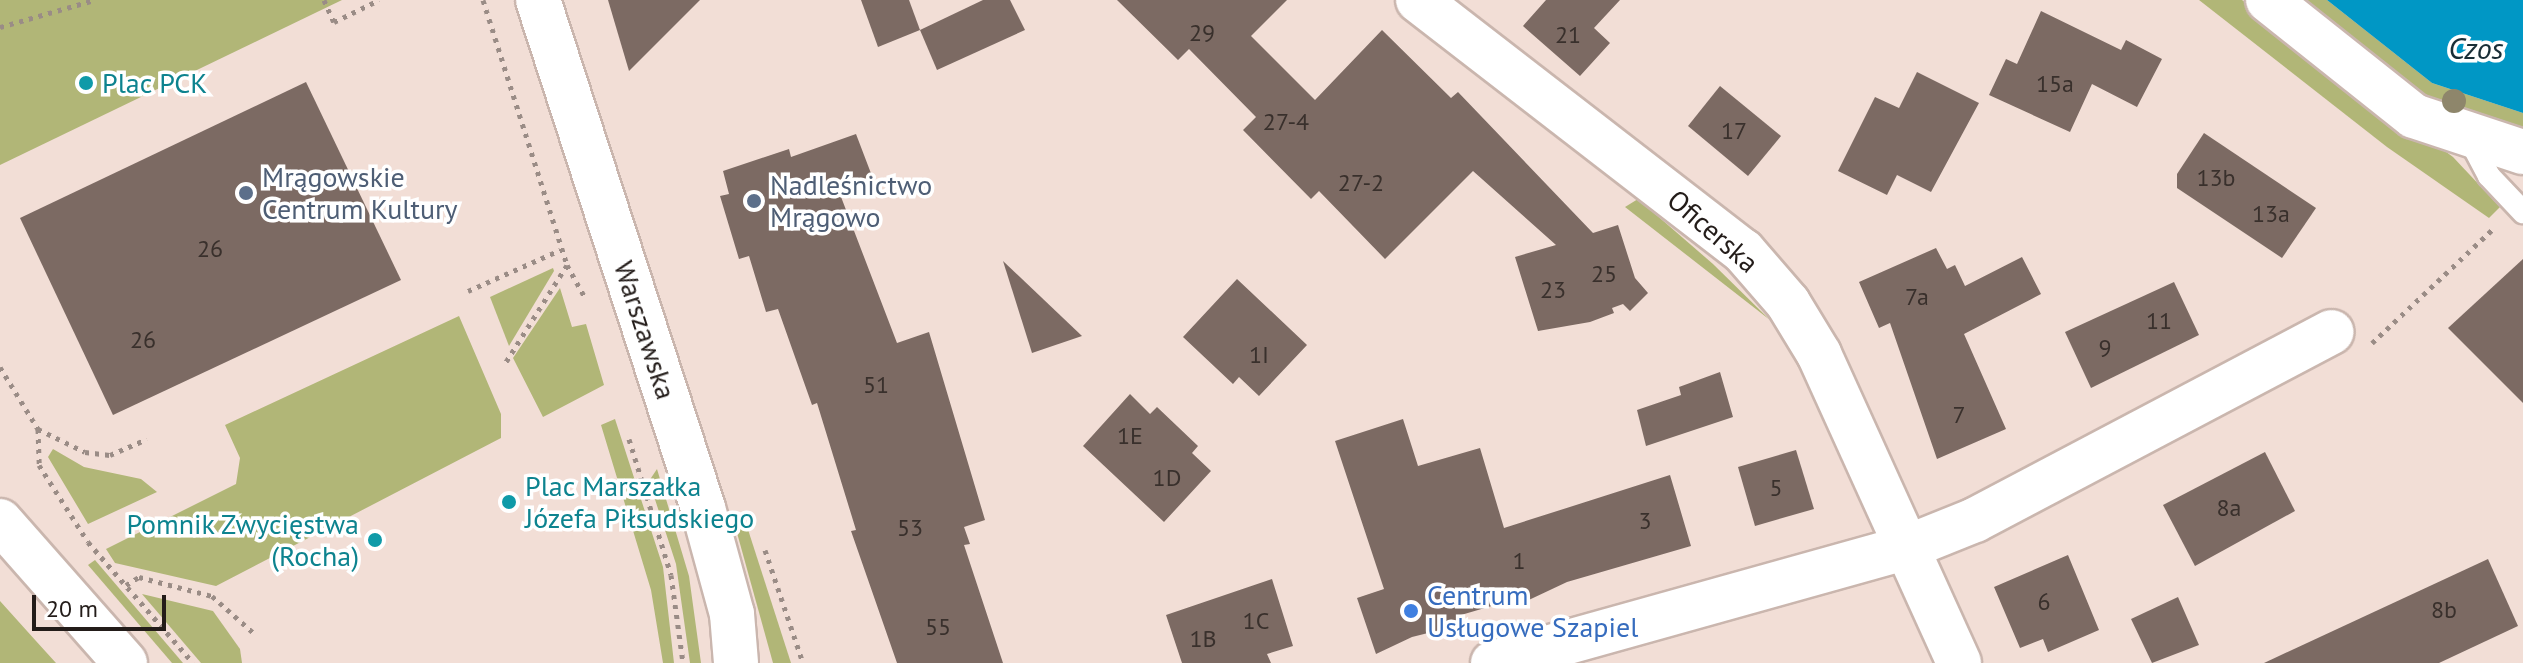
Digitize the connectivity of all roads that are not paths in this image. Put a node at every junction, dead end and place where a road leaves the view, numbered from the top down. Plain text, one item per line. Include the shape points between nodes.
1 (538, 0) edge
2 (1418, 0) edge
3 (2268, 0) edge
4 (2469, 138) junction
5 (2523, 152) edge
6 (2520, 209) edge
7 (2331, 332) road end
8 (0, 521) edge
9 (1908, 547) junction
10 (125, 663) edge
11 (736, 663) edge
12 (1493, 663) edge
13 (1959, 663) edge

1 - 11 street, Warszawska via 703,508 732,614
2 - 9 street, Oficerska via 1743,251 1788,303 1819,354
3 - 4 street via 2414,116
4 - 5 street
4 - 6 lane via 2489,176
7 - 9 street via 1975,520
8 - 10 street
9 - 12 street
9 - 13 street, Oficerska

